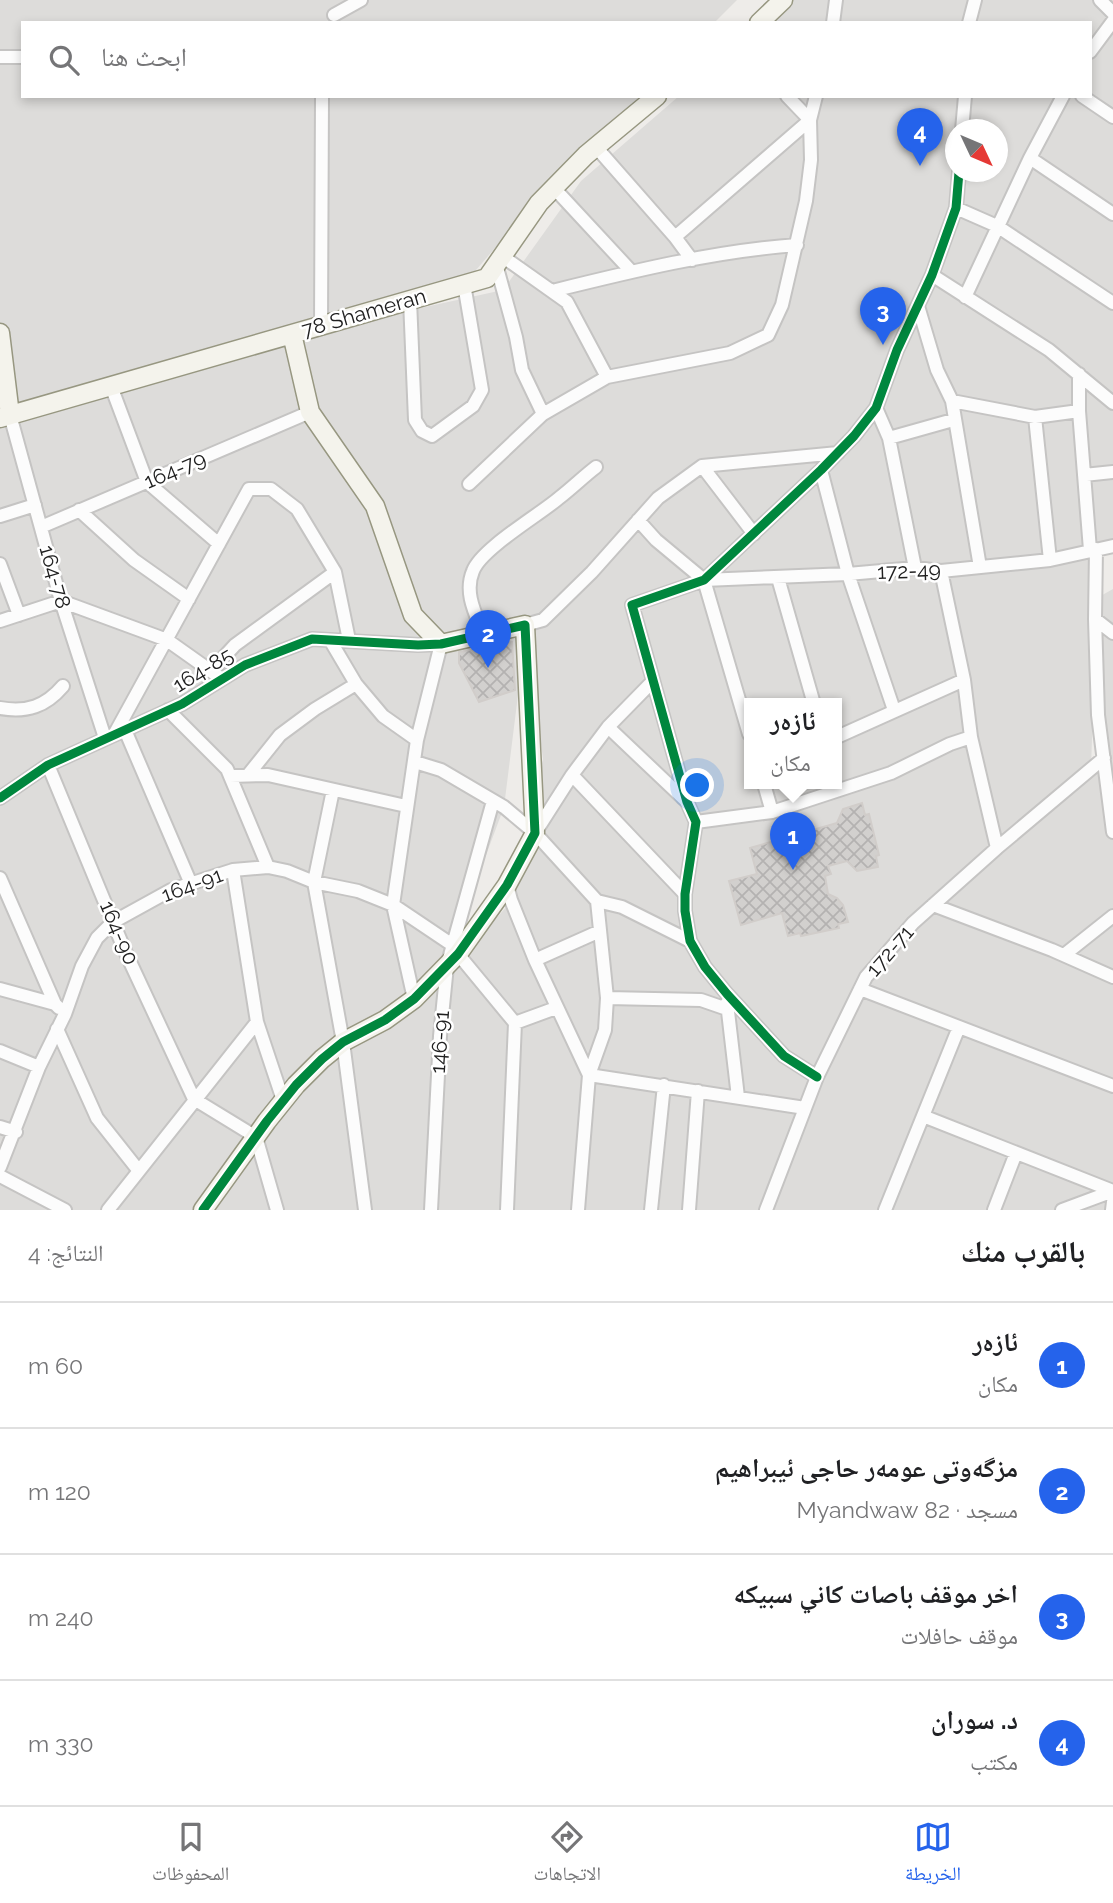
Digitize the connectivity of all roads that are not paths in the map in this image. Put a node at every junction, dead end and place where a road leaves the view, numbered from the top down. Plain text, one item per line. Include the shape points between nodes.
1 (330, 0) edge
2 (361, 0) edge
3 (783, 0) edge
4 (836, 0) edge
5 (960, 0) edge
6 (1100, 0) edge
7 (973, 4) edge
8 (1113, 13) edge
9 (332, 19) edge
10 (761, 21) edge
11 (833, 21) edge
12 (1113, 22) edge
13 (1092, 49) edge
14 (0, 57) edge
15 (21, 57) edge
16 (322, 98) edge
17 (655, 98) edge
18 (788, 98) edge
19 (816, 98) edge
20 (965, 98) edge
21 (1062, 98) edge
22 (1085, 98) edge
23 (1113, 117) edge
24 (963, 119) edge
25 (810, 120) junction
26 (596, 147) junction
27 (1030, 158) junction
28 (958, 182) edge
29 (554, 188) junction
30 (956, 208) junction
31 (1113, 214) edge
32 (997, 226) junction
33 (675, 237) junction
34 (797, 245) junction
35 (499, 260) junction
36 (692, 260) junction
37 (631, 271) junction
38 (932, 275) junction
39 (464, 284) junction
40 (552, 291) junction
41 (965, 297) junction
42 (410, 300) junction
43 (1113, 303) edge
44 (918, 306) junction
45 (321, 325) junction
46 (0, 333) edge
47 (292, 334) junction
48 (1079, 374) junction
49 (607, 377) junction
50 (111, 386) junction
51 (952, 401) junction
52 (1113, 403) edge
53 (876, 408) junction
54 (1079, 411) junction
55 (310, 412) junction
56 (543, 415) junction
57 (5, 416) edge
58 (1035, 416) junction
59 (953, 419) junction
60 (889, 438) junction
61 (838, 453) junction
62 (702, 466) junction
63 (596, 467) dead end
64 (821, 470) junction
65 (1113, 472) edge
66 (1084, 475) junction
67 (147, 482) junction
68 (469, 484) dead end
69 (35, 505) junction
70 (79, 510) junction
71 (0, 516) edge
72 (638, 520) junction
73 (41, 527) junction
74 (754, 534) junction
75 (219, 544) junction
76 (1113, 546) edge
77 (1093, 549) junction
78 (1050, 560) junction
79 (0, 564) edge
80 (980, 567) junction
81 (915, 568) junction
82 (941, 571) junction
83 (335, 572) junction
84 (848, 574) junction
85 (778, 578) junction
86 (704, 580) junction
87 (189, 599) junction
88 (61, 601) junction
89 (19, 615) junction
90 (1095, 619) junction
91 (0, 621) edge
92 (525, 625) junction
93 (483, 633) junction
94 (1113, 633) edge
95 (167, 639) junction
96 (330, 639) junction
97 (349, 640) junction
98 (441, 644) junction
99 (217, 675) junction
100 (964, 680) junction
101 (652, 682) junction
102 (356, 684) junction
103 (64, 686) dead end
104 (812, 698) edge
105 (0, 708) edge
106 (168, 710) junction
107 (894, 710) junction
108 (744, 717) edge
109 (608, 727) junction
110 (115, 735) junction
111 (842, 735) edge
112 (971, 737) junction
113 (417, 740) junction
114 (1104, 758) junction
115 (415, 762) junction
116 (48, 765) junction
117 (248, 775) junction
118 (572, 775) junction
119 (230, 776) junction
120 (842, 784) edge
121 (765, 789) edge
122 (828, 789) edge
123 (333, 790) junction
124 (0, 798) edge
125 (494, 801) junction
126 (687, 802) junction
127 (406, 806) junction
128 (772, 812) junction
129 (696, 822) junction
130 (1113, 832) edge
131 (535, 833) junction
132 (997, 848) junction
133 (268, 867) junction
134 (233, 870) junction
135 (0, 878) edge
136 (314, 882) junction
137 (191, 884) junction
138 (508, 885) junction
139 (685, 894) junction
140 (597, 901) junction
141 (393, 905) junction
142 (933, 905) junction
143 (1113, 916) edge
144 (113, 922) junction
145 (600, 931) junction
146 (690, 940) junction
147 (452, 955) junction
148 (1064, 955) junction
149 (535, 960) junction
150 (1113, 977) edge
151 (0, 989) edge
152 (860, 989) junction
153 (727, 994) junction
154 (607, 998) junction
155 (414, 999) junction
156 (55, 1004) junction
157 (556, 1008) junction
158 (727, 1009) junction
159 (65, 1014) junction
160 (257, 1023) junction
161 (515, 1023) junction
162 (959, 1027) junction
163 (57, 1028) junction
164 (343, 1042) junction
165 (0, 1051) edge
166 (39, 1067) junction
167 (589, 1075) junction
168 (817, 1077) junction
169 (664, 1085) junction
170 (1113, 1086) edge
171 (698, 1091) junction
172 (738, 1097) junction
173 (194, 1099) junction
174 (283, 1100) junction
175 (806, 1108) junction
176 (923, 1116) junction
177 (0, 1127) edge
178 (16, 1132) junction
179 (256, 1137) junction
180 (1016, 1153) junction
181 (0, 1167) edge
182 (139, 1171) junction
183 (0, 1176) edge
184 (1113, 1191) edge
185 (1113, 1202) edge
186 (65, 1210) edge
187 (108, 1210) edge
188 (203, 1210) edge
189 (277, 1210) edge
190 (365, 1210) edge
191 (431, 1210) edge
192 (507, 1210) edge
193 (578, 1210) edge
194 (651, 1210) edge
195 (689, 1210) edge
196 (766, 1210) edge
197 (885, 1210) edge
198 (994, 1210) edge
199 (1062, 1210) edge
200 (1112, 1210) edge

1 - 9 street
2 - 9 street
3 - 10 street
4 - 11 street
5 - 7 street
6 - 8 street
12 - 13 street
14 - 15 street
16 - 45 street
17 - 26 street, 78 Shameran
18 - 25 street
19 - 25 street
20 - 24 street
21 - 27 street
22 - 23 street
25 - 33 street
25 - 34 street via 811,160
26 - 29 street, 78 Shameran
26 - 33 street
27 - 31 street
27 - 32 street
28 - 30 street
29 - 35 street, 78 Shameran
29 - 37 street
30 - 32 street
30 - 38 street
32 - 41 street
32 - 43 street
33 - 36 street
34 - 36 street
34 - 49 street via 782,305 768,335 730,353
35 - 39 street, 78 Shameran via 487,278
35 - 40 street
35 - 56 street via 522,370
36 - 37 street
37 - 40 street
38 - 41 street
38 - 44 street
39 - 42 street, 78 Shameran
39 - 42 street via 482,390 472,406 432,436 415,420
40 - 49 street via 566,302
41 - 48 street
42 - 45 street, 78 Shameran
44 - 51 street via 937,370
44 - 53 street
45 - 47 street, 78 Shameran
46 - 57 street
47 - 50 street, 78 Shameran
47 - 55 street
48 - 52 street
48 - 54 street
49 - 56 street
50 - 57 street, 78 Shameran
50 - 67 street
51 - 58 street
51 - 59 street
53 - 60 street
53 - 61 street
54 - 58 street
54 - 66 street
55 - 67 street, 164-79
55 - 98 street via 375,506 413,615
56 - 68 street
57 - 69 street, 164-78
58 - 78 street
59 - 60 street
59 - 80 street
60 - 81 street
61 - 62 street
61 - 64 street
62 - 72 street via 658,498
62 - 74 street
63 - 93 street via 481,558 473,570 469,595
64 - 74 street
64 - 84 street
65 - 66 street
66 - 77 street
67 - 70 street, 164-79
67 - 75 street
69 - 71 street
69 - 73 street, 164-78
70 - 73 street, 164-79
70 - 87 street via 134,560
72 - 86 street
72 - 92 street via 543,620
73 - 88 street, 164-78
74 - 86 street
75 - 83 street via 249,489 271,489 297,509
75 - 87 street
76 - 77 street, 172-49
77 - 78 street, 172-49
77 - 90 street
78 - 80 street, 172-49
79 - 89 street
80 - 82 street, 172-49
81 - 82 street, 172-49
81 - 84 street, 172-49
82 - 100 street
83 - 97 street
83 - 99 street via 235,645
84 - 85 street, 172-49
84 - 107 street
85 - 86 street, 172-49
85 - 104 street
86 - 101 street via 632,605
86 - 108 street
87 - 95 street
88 - 89 street
88 - 95 street
88 - 110 street, 164-78
89 - 91 street
90 - 94 street
90 - 114 street
92 - 93 street
92 - 131 street
93 - 98 street
95 - 99 street
95 - 110 street
96 - 97 street, 164-85
96 - 99 street, 164-85 via 312,639
96 - 102 street
97 - 98 street, 164-85
98 - 113 street
99 - 106 street, 164-85
100 - 107 street
100 - 112 street
101 - 109 street
101 - 126 street
102 - 113 street via 383,716
102 - 117 street via 280,735
103 - 105 street via 34,708
106 - 110 street, 164-85
106 - 119 street
107 - 111 street
109 - 118 street
109 - 126 street
110 - 116 street, 164-85
110 - 137 street, 164-78
112 - 120 street via 891,773
112 - 132 street
113 - 115 street
114 - 130 street
114 - 132 street, 172-71
115 - 125 street via 441,770
115 - 127 street
116 - 124 street, 164-85
116 - 144 street, 164-90
117 - 119 street
117 - 123 street
118 - 131 street
118 - 139 street
119 - 133 street
121 - 128 street
122 - 128 street
123 - 127 street
123 - 136 street
125 - 131 street
125 - 147 street, 146-91
126 - 129 street
127 - 141 street
128 - 129 street
129 - 139 street
131 - 138 street
131 - 140 street
132 - 142 street, 172-71
133 - 134 street, 164-91
133 - 136 street, 164-91
134 - 137 street, 164-91
134 - 160 street
135 - 156 street
136 - 141 street, 164-91 via 358,891
136 - 164 street
137 - 144 street, 164-91
138 - 147 street
138 - 149 street
139 - 146 street
140 - 145 street
140 - 146 street via 622,907
141 - 147 street
141 - 155 street
142 - 148 street
142 - 152 street, 172-71 via 866,976
143 - 148 street
144 - 159 street, 164-91 via 97,938 82,966
144 - 173 street, 164-90
145 - 149 street
145 - 154 street
146 - 153 street
147 - 155 street
147 - 161 street
147 - 191 street, 146-91 via 440,1036
148 - 150 street
149 - 157 street
151 - 156 street
152 - 162 street
152 - 168 street, 172-71
153 - 158 street
153 - 168 street via 784,1056
154 - 158 street via 701,1000
154 - 167 street via 605,1030
155 - 164 street
156 - 159 street
157 - 161 street
157 - 167 street
158 - 172 street
159 - 163 street, 164-91
160 - 173 street
160 - 174 street
161 - 192 street
162 - 170 street
162 - 176 street
163 - 166 street, 164-91
163 - 182 street via 97,1118
164 - 174 street
164 - 190 street
165 - 166 street
166 - 178 street, 164-91
167 - 169 street
167 - 193 street
168 - 175 street, 172-71
169 - 171 street
169 - 194 street
171 - 172 street
171 - 195 street
172 - 175 street
173 - 179 street
173 - 182 street
174 - 179 street
175 - 196 street, 172-71
176 - 180 street
176 - 197 street
177 - 178 street
178 - 181 street, 164-91
179 - 188 street
179 - 189 street
180 - 184 street
180 - 198 street
182 - 187 street
183 - 186 street
184 - 199 street
185 - 200 street

